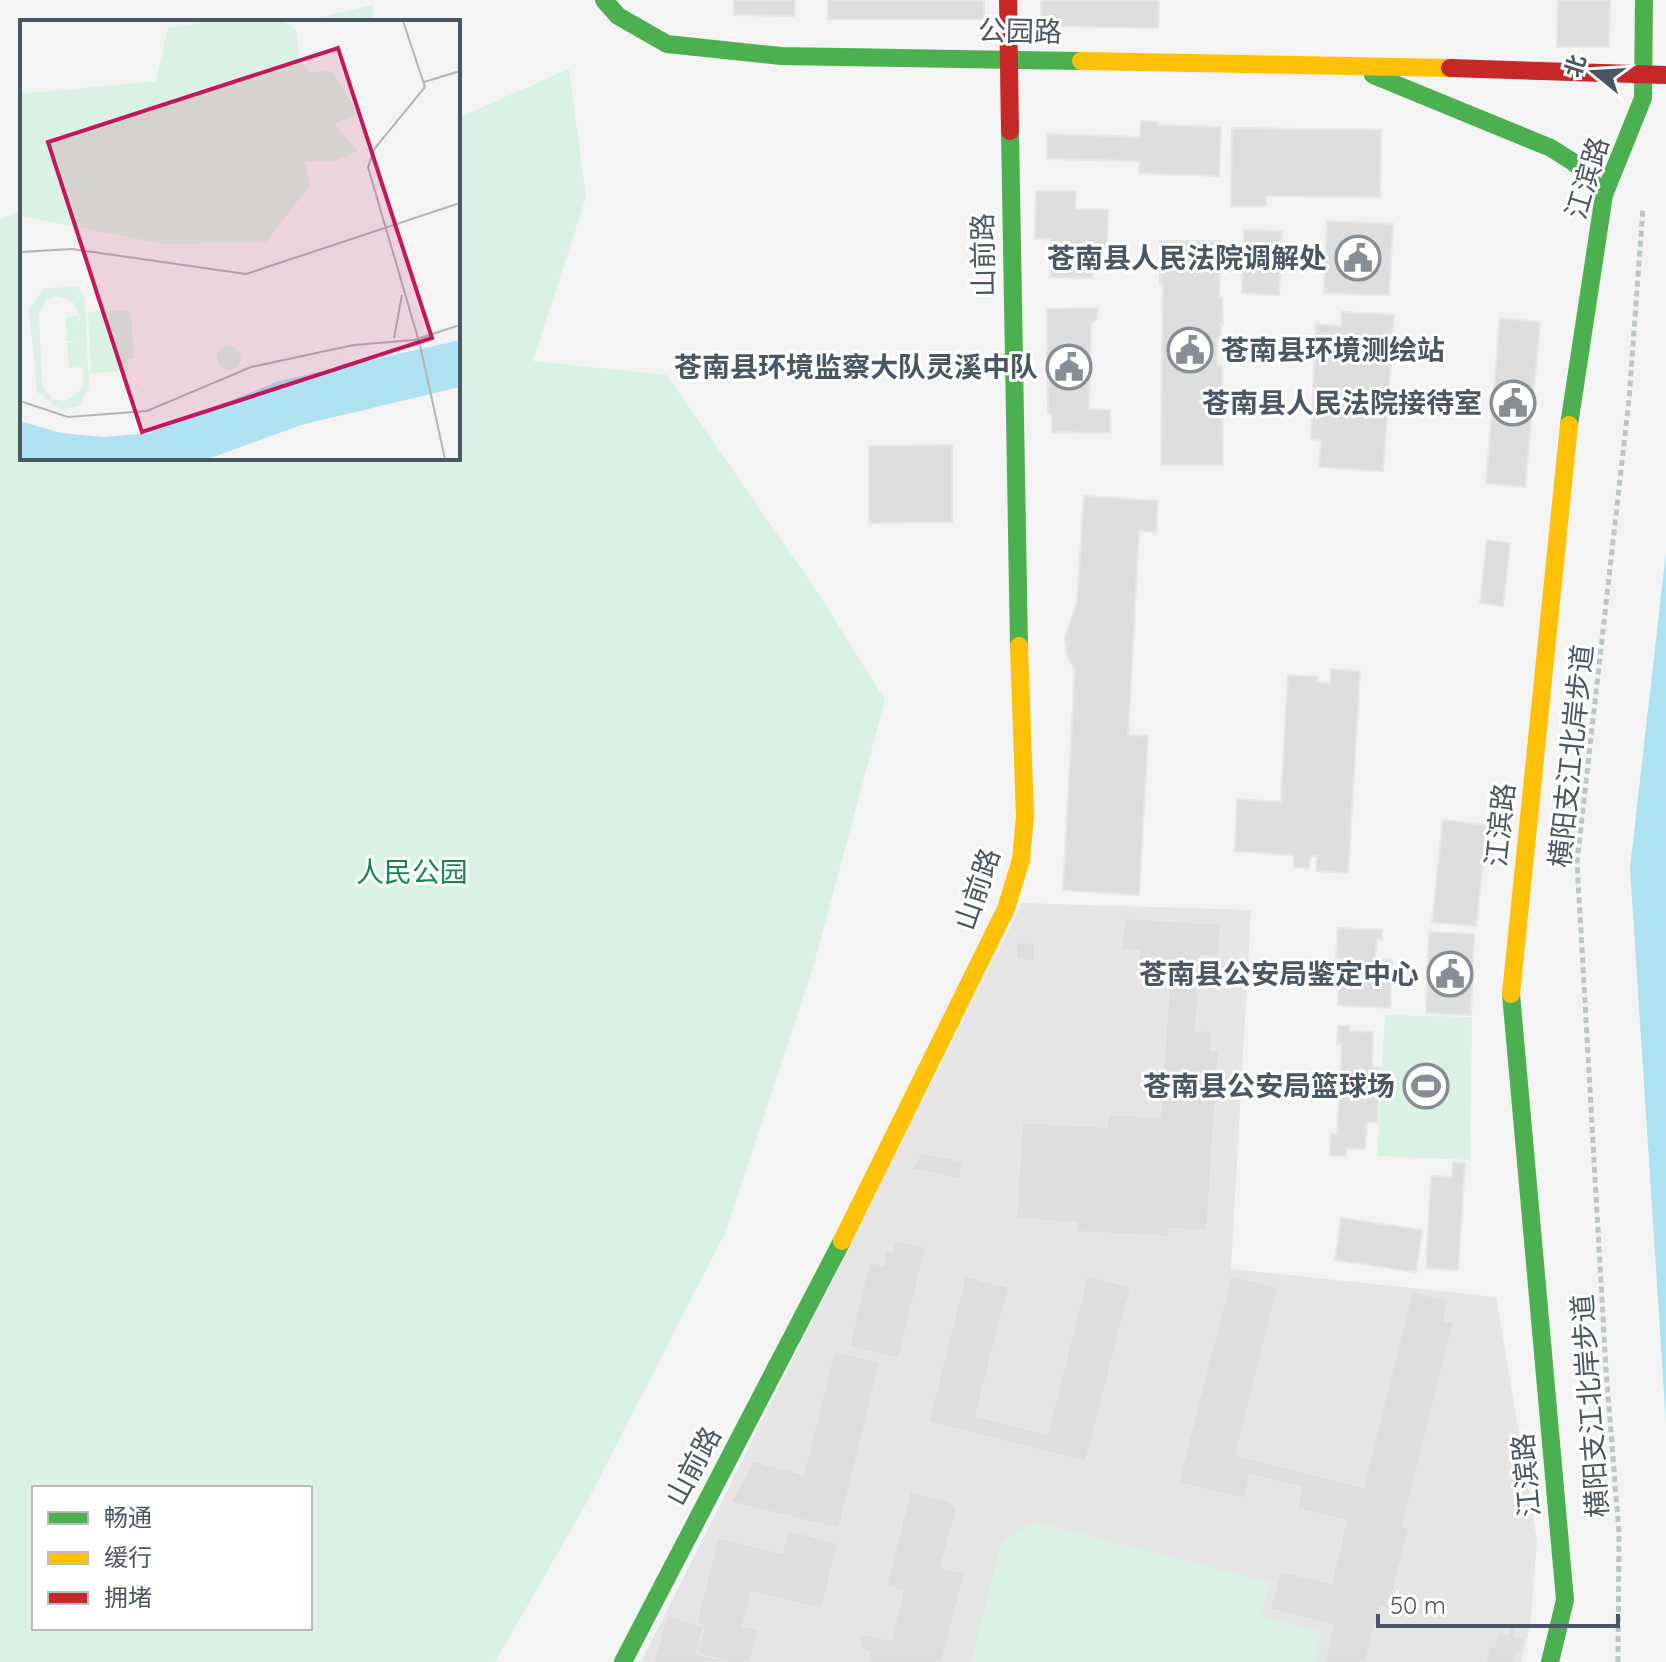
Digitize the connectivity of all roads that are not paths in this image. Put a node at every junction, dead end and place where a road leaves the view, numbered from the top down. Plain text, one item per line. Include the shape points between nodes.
1 (604, 0) edge
2 (1008, 0) edge
3 (1644, 0) edge
4 (1007, 58) junction
5 (1353, 66) junction
6 (1666, 75) edge
7 (1604, 195) junction
8 (623, 1662) edge
9 (1550, 1662) edge

1 - 4 street, 公园路 via 618,16 667,44 781,56
2 - 4 street, 山前路
3 - 7 street, 江滨路 via 1643,98
4 - 5 street, 公园路
4 - 8 street, 山前路 via 1025,816 1021,860 1006,909 878,1172
5 - 6 street, 公园路, bridge
5 - 7 street via 1551,148 1576,164
7 - 9 street, 江滨路 via 1570,415 1511,989 1565,1600

